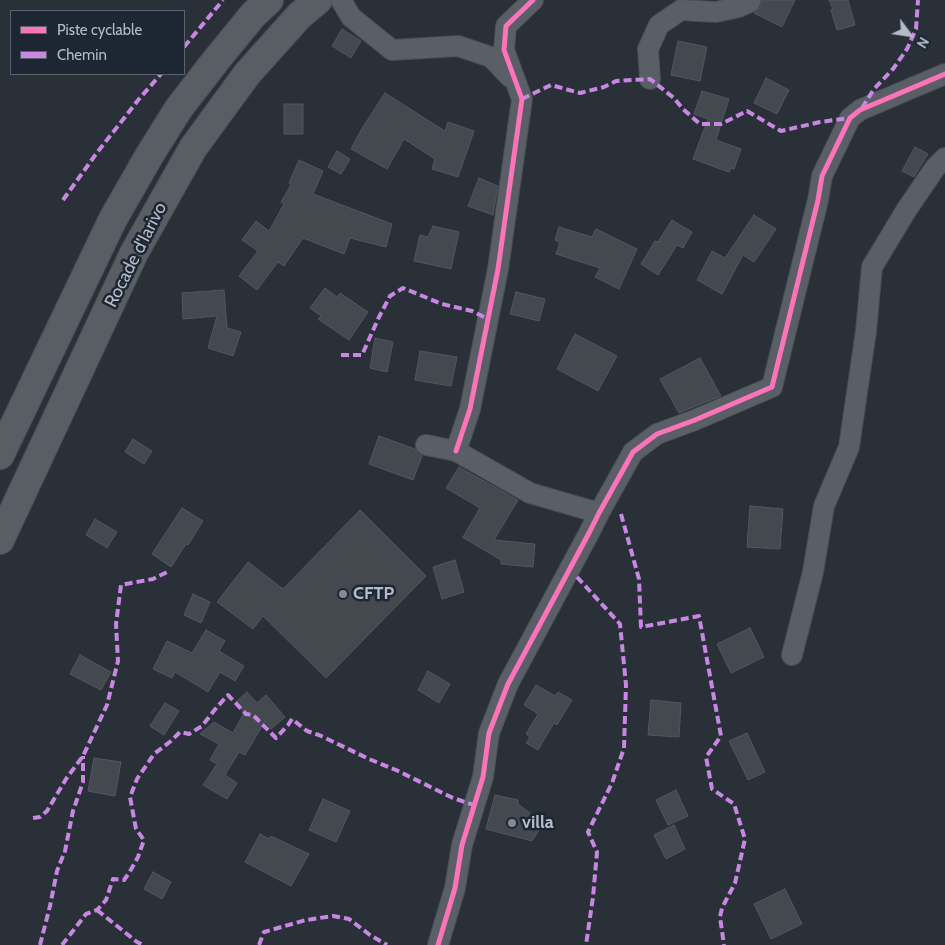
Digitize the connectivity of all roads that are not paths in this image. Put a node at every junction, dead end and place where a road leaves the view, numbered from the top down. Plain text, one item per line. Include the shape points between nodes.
1 (269, 0) edge
2 (318, 0) edge
3 (341, 0) edge
4 (533, 0) edge
5 (750, 0) edge
6 (945, 74) edge
7 (650, 79) dead end
8 (517, 84) junction
9 (945, 158) edge
10 (426, 445) dead end
11 (456, 451) junction
12 (0, 455) edge
13 (598, 513) junction
14 (0, 540) edge
15 (792, 655) dead end
16 (438, 945) edge

1 - 12 main road, Rocade d'Iarivo via 217,59 149,156 113,219
2 - 14 main road, Rocade d'Iarivo via 299,16 247,74 193,148 134,253
3 - 8 street via 351,17 392,50 458,46 491,56
4 - 8 street via 506,26 504,50
5 - 7 street via 739,7 716,12 681,10 659,25 648,49
6 - 13 street via 860,110 850,118 822,176 772,387 657,434 633,452
8 - 11 street via 522,99 498,269 470,409
9 - 15 street via 907,209 872,267 849,447 824,506 813,572
10 - 11 street
11 - 13 street via 530,493
13 - 16 street via 508,684 489,732 483,777 462,845 455,888

